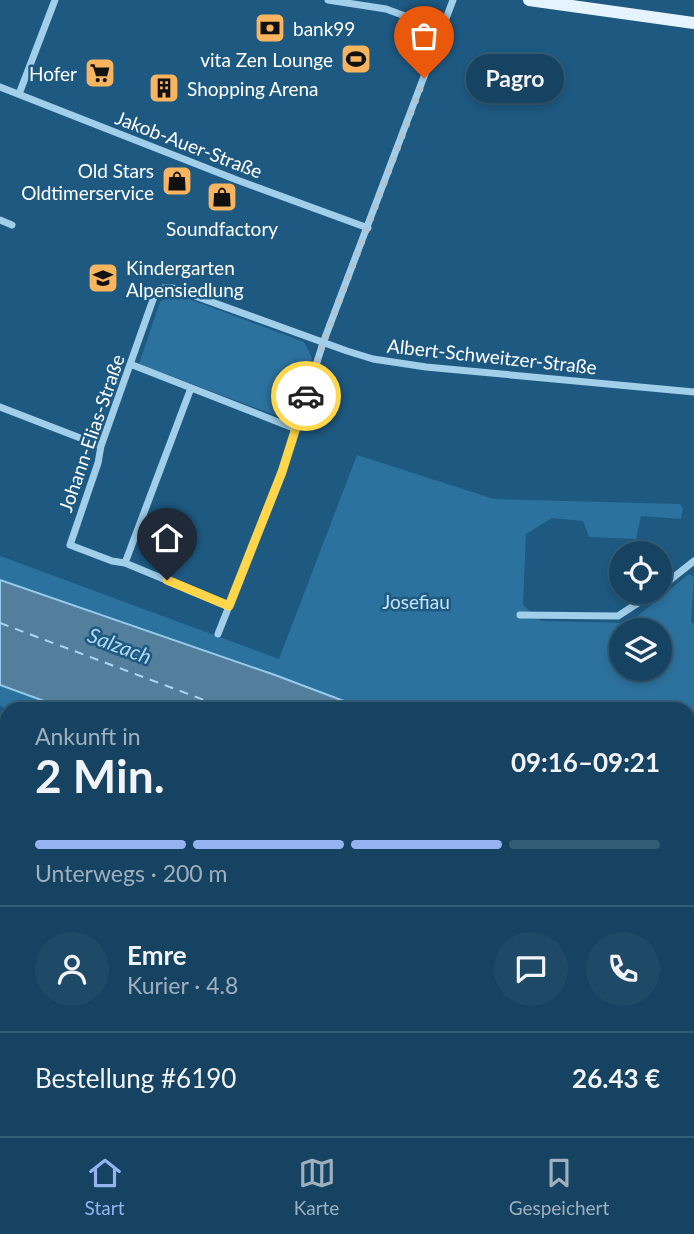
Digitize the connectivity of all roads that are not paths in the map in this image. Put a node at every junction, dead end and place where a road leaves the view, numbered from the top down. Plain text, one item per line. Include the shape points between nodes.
1 (54, 0) edge
2 (328, 0) edge
3 (453, 0) edge
4 (529, 0) edge
5 (694, 23) edge
6 (443, 30) junction
7 (0, 87) edge
8 (19, 94) junction
9 (0, 220) edge
10 (12, 225) dead end
11 (368, 228) junction
12 (173, 288) joint
13 (323, 343) junction
14 (130, 364) junction
15 (191, 388) junction
16 (694, 392) edge
17 (0, 407) edge
18 (296, 429) junction
19 (101, 446) junction
20 (694, 561) edge
21 (125, 563) junction
22 (672, 578) edge
23 (636, 604) edge
24 (229, 606) junction
25 (520, 615) dead end
26 (218, 634) dead end

1 - 8 street
2 - 6 street via 386,9
3 - 6 street
4 - 5 main road
6 - 11 street
7 - 8 street, Jakob-Auer-Straße
8 - 11 street, Jakob-Auer-Straße
9 - 10 street
11 - 13 street
12 - 13 street, Albert-Schweitzer-Straße
12 - 14 street, Johann-Elias-Straße via 155,294
13 - 16 street, Albert-Schweitzer-Straße via 373,359 426,367
13 - 18 street
14 - 15 street
14 - 19 street, Johann-Elias-Straße
15 - 18 street
15 - 21 street
17 - 19 street
18 - 24 street
19 - 21 street, Johann-Elias-Straße via 70,545
20 - 22 street
21 - 24 street
23 - 25 street via 618,616
24 - 26 street

